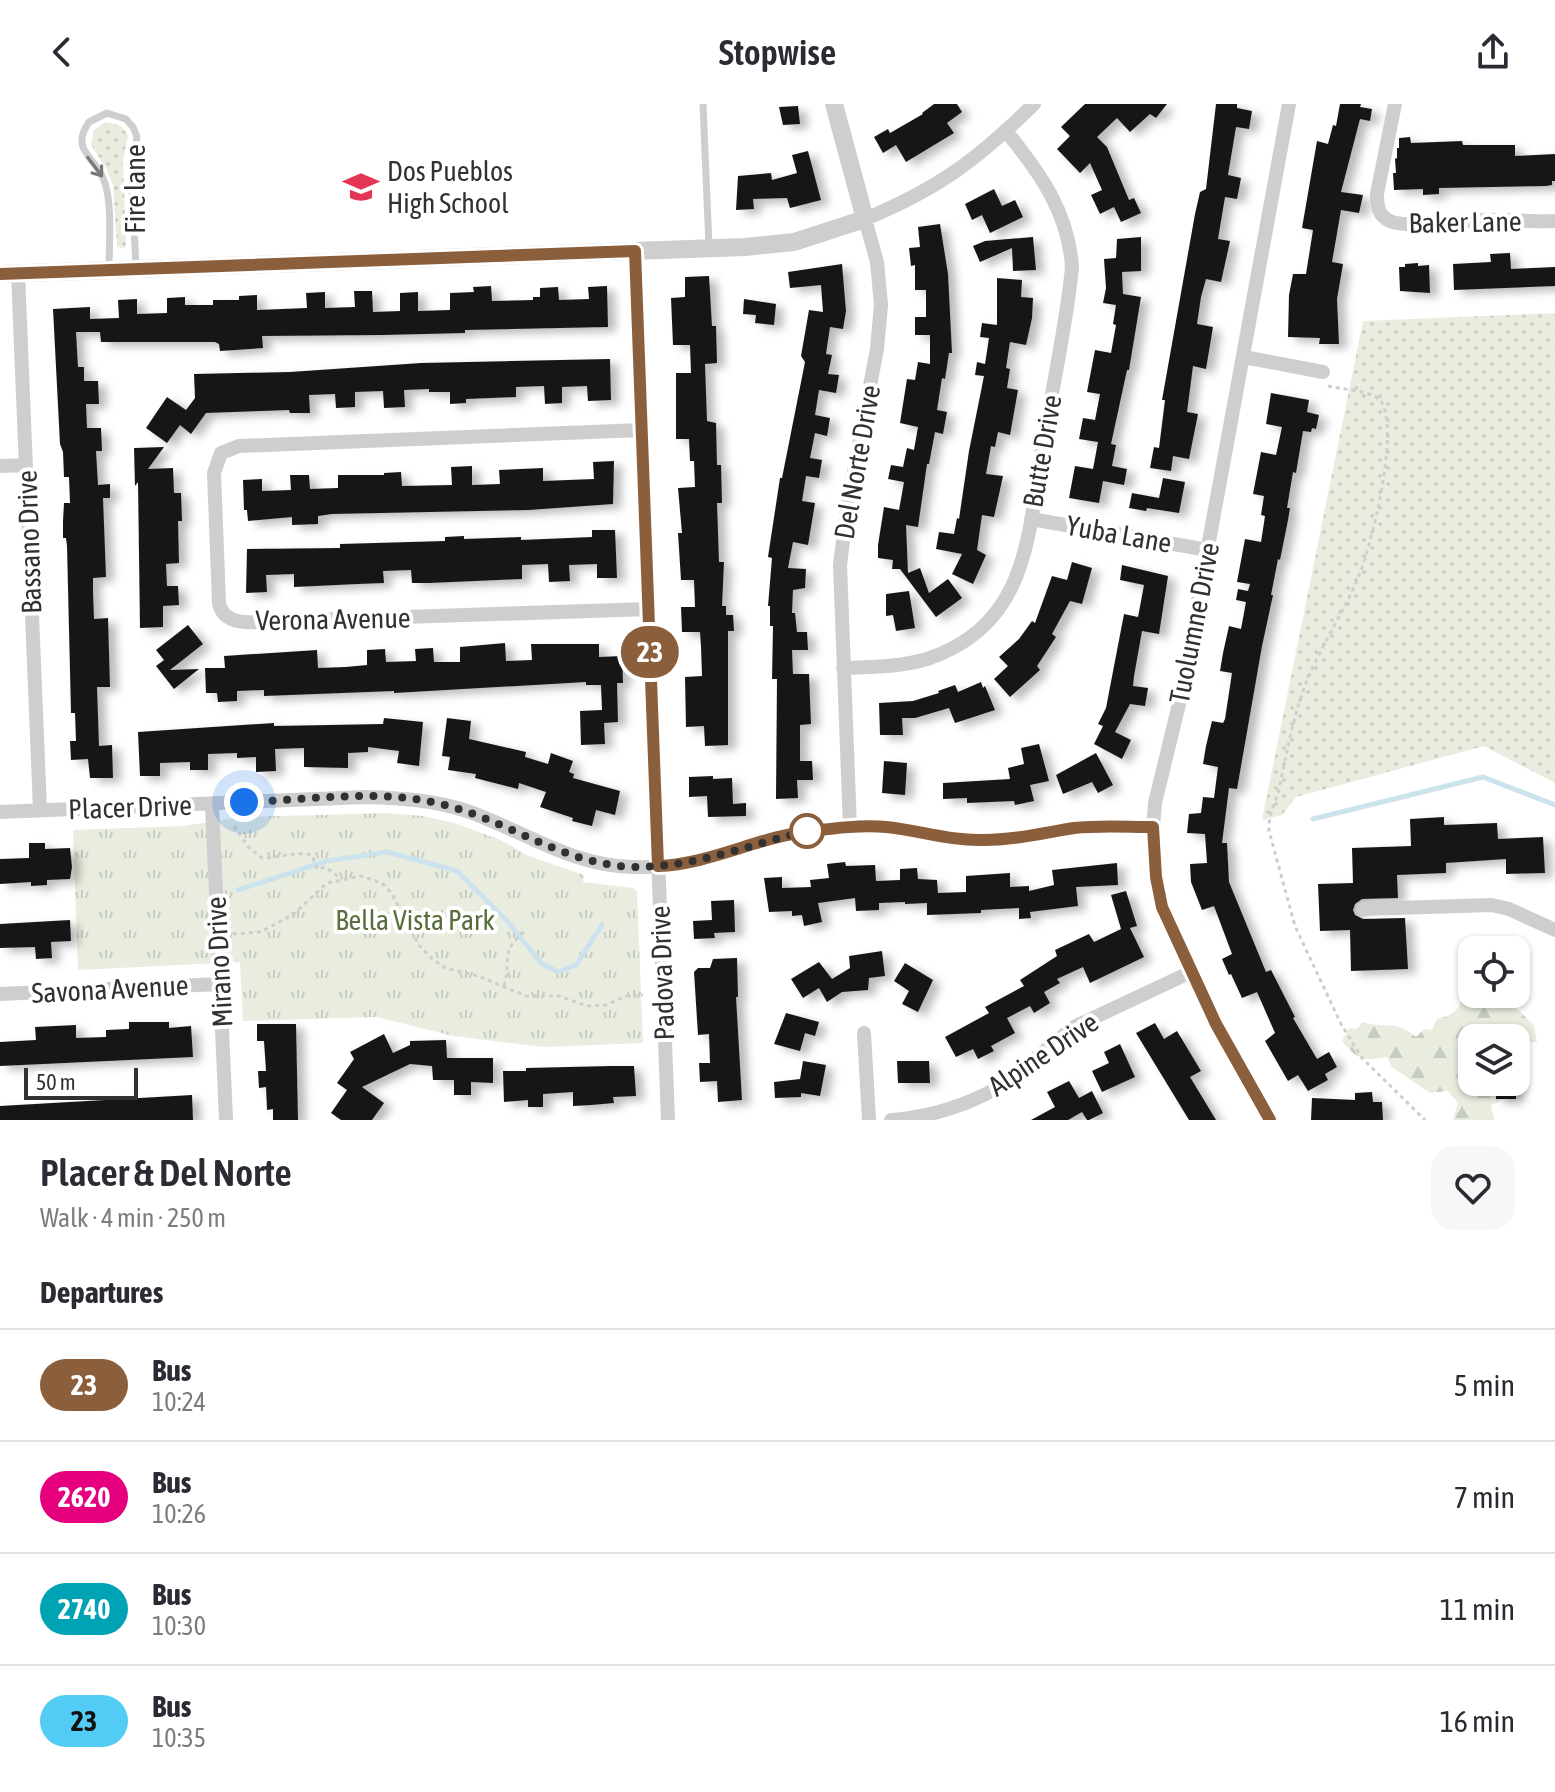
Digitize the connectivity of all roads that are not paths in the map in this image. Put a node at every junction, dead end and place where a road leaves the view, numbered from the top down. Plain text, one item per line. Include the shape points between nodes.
1 (703, 104) edge
2 (834, 104) edge
3 (1034, 104) edge
4 (1289, 104) edge
5 (1395, 104) edge
6 (1006, 131) junction
7 (865, 219) junction
8 (1555, 221) edge
9 (709, 248) junction
10 (635, 251) junction
11 (136, 269) junction
12 (110, 270) junction
13 (9, 274) edge
14 (1244, 357) junction
15 (1325, 379) road end
16 (642, 430) junction
17 (26, 465) junction
18 (0, 466) edge
19 (1031, 519) junction
20 (1208, 550) junction
21 (649, 609) junction
22 (843, 668) junction
23 (212, 804) junction
24 (40, 810) junction
25 (0, 812) edge
26 (850, 827) junction
27 (1153, 827) junction
28 (658, 866) junction
29 (1363, 909) dead end
30 (1555, 930) edge
31 (1191, 972) junction
32 (220, 984) junction
33 (0, 994) edge
34 (864, 1033) dead end
35 (226, 1120) edge
36 (668, 1120) edge
37 (869, 1120) edge
38 (891, 1120) edge
39 (1270, 1120) edge

1 - 9 lane
2 - 7 street, Del Norte Drive
3 - 6 street
4 - 14 street, Tuolumne Drive
5 - 8 street, Baker Lane via 1377,194 1379,211 1389,221
6 - 7 street via 937,185
6 - 19 street, Butte Drive via 1051,192 1071,251 1070,289
7 - 9 street via 794,242
7 - 22 street, Del Norte Drive via 877,262 880,318 841,553
9 - 10 street
10 - 11 street
10 - 16 street, Padova Drive
11 - 12 street
11 -> 12 lane, Fire lane via 131,175 137,137 126,119 107,113 89,122 82,140 104,179
12 - 13 street
13 - 17 street, Bassano Drive
14 - 15 street
14 - 20 street, Tuolumne Drive
16 - 21 street, Padova Drive
16 - 21 street, Verona Avenue via 226,449 214,473 218,596 224,615 245,622
17 - 18 street
17 - 24 street, Bassano Drive
19 - 20 street, Yuba Lane
19 - 22 street, Butte Drive via 1014,585 982,629 957,647 926,659
20 - 27 street, Tuolumne Drive
21 - 28 street, Padova Drive
22 - 26 street, Del Norte Drive
23 - 24 street, Placer Drive
23 - 28 street, Placer Drive via 365,797 425,801 470,812 575,857 614,866
23 - 32 street, Mirano Drive
24 - 25 street, Placer Drive
26 - 27 street, Placer Drive via 978,840 1092,827
26 - 28 street, Placer Drive via 808,831 708,859
27 - 31 street, Tuolumne Drive via 1158,893
28 - 36 street, Padova Drive
29 - 30 street via 1492,905
31 - 38 street, Alpine Drive via 1074,1027 989,1093 943,1112
31 - 39 street, Tuolumne Drive
32 - 33 street, Savona Avenue
32 - 35 street, Mirano Drive
34 - 37 street

